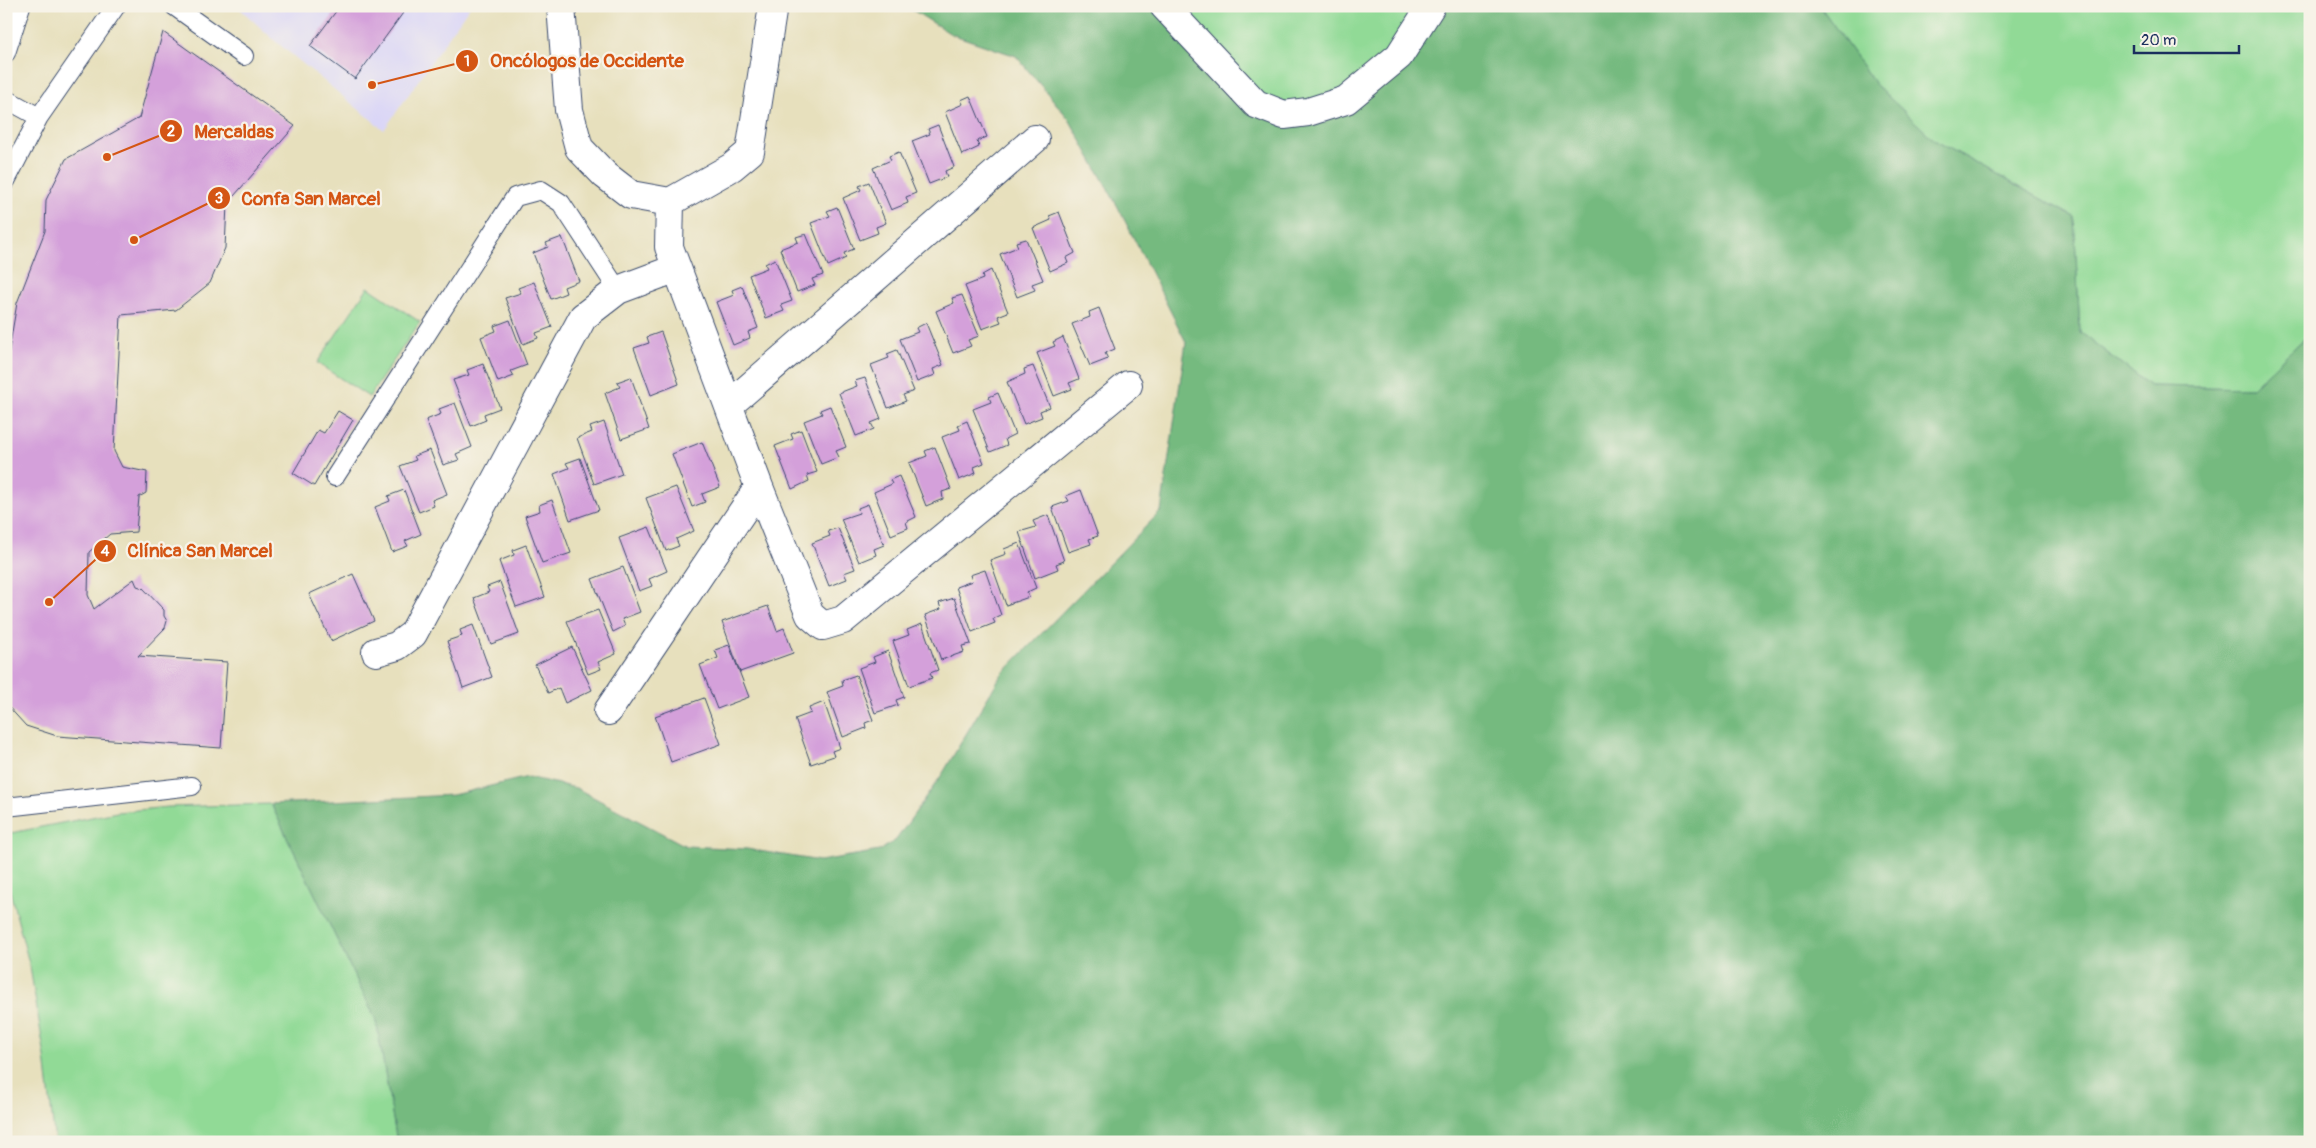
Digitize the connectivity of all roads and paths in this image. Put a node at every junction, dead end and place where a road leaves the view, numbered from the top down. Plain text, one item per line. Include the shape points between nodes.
1 (21, 6) edge
2 (116, 6) edge
3 (174, 6) edge
4 (561, 6) edge
5 (773, 6) edge
6 (1164, 6) edge
7 (1431, 6) edge
8 (6, 54) edge
9 (244, 56) dead end
10 (6, 99) edge
11 (39, 117) junction
12 (1035, 139) dead end
13 (6, 181) edge
14 (670, 202) junction
15 (677, 268) junction
16 (618, 290) junction
17 (1128, 385) dead end
18 (729, 405) junction
19 (335, 477) dead end
20 (759, 487) junction
21 (376, 652) dead end
22 (608, 711) dead end
23 (192, 786) dead end
24 (6, 806) edge

1 - 8 lane
2 - 11 lane
3 - 9 lane
4 - 14 street via 569,110 579,148 605,175 631,195
5 - 14 street via 750,152 732,168
6 - 7 street via 1256,104 1284,115 1308,112 1346,100 1399,56
10 - 11 lane
11 - 13 lane
12 - 18 street
14 - 15 street via 669,247
15 - 16 street
15 - 18 street
16 - 19 lane via 562,203 541,190 515,197
16 - 21 street via 583,317 413,634 397,646
17 - 20 street via 843,620 823,626 810,615
18 - 20 street
20 - 22 street
23 - 24 lane

